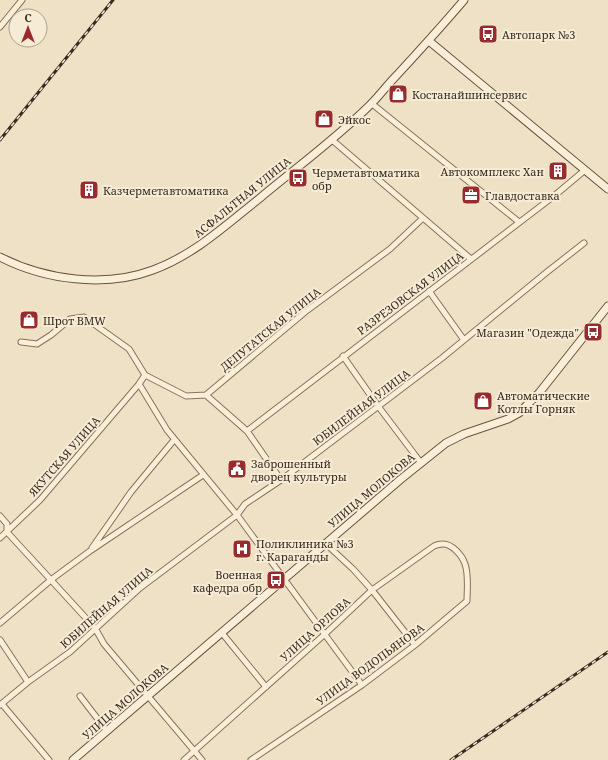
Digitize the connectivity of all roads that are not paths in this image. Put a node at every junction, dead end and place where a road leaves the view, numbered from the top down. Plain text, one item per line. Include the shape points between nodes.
1 (22, 0) edge
2 (464, 0) edge
3 (0, 27) edge
4 (429, 41) junction
5 (371, 103) junction
6 (331, 139) junction
7 (585, 170) junction
8 (608, 189) edge
9 (423, 218) junction
10 (519, 222) junction
11 (584, 243) dead end
12 (0, 257) edge
13 (471, 259) junction
14 (429, 291) junction
15 (608, 306) edge
16 (464, 340) junction
17 (21, 342) dead end
18 (343, 356) junction
19 (146, 375) junction
20 (139, 384) junction
21 (206, 395) junction
22 (378, 406) junction
23 (247, 431) junction
24 (174, 440) junction
25 (420, 463) junction
26 (203, 475) junction
27 (281, 480) junction
28 (236, 515) junction
29 (0, 516) edge
30 (7, 532) junction
31 (0, 538) edge
32 (325, 543) junction
33 (90, 551) junction
34 (465, 564) joint
35 (52, 579) junction
36 (284, 579) junction
37 (372, 590) junction
38 (0, 624) edge
39 (95, 628) junction
40 (222, 633) junction
41 (325, 634) junction
42 (0, 640) edge
43 (415, 645) junction
44 (28, 682) junction
45 (362, 685) junction
46 (266, 687) junction
47 (80, 696) dead end
48 (148, 697) junction
49 (1, 704) edge
50 (107, 731) junction
51 (194, 751) junction
52 (49, 760) edge
53 (73, 760) edge
54 (184, 760) edge
55 (202, 760) edge
56 (251, 760) edge

1 - 3 street
2 - 4 main road, АСФАЛЬТНАЯ УЛИЦА
4 - 5 main road, АСФАЛЬТНАЯ УЛИЦА
4 - 7 main road
5 - 6 main road, АСФАЛЬТНАЯ УЛИЦА
5 - 10 street
6 - 9 street
6 - 12 main road, АСФАЛЬТНАЯ УЛИЦА via 207,241 177,260 152,270 106,279 64,278 28,269
7 - 8 main road
7 - 10 street, РАЗРЕЗОВСКАЯ УЛИЦА
9 - 13 street
9 - 21 street, ДЕПУТАТСКАЯ УЛИЦА via 390,249 306,312
10 - 13 street, РАЗРЕЗОВСКАЯ УЛИЦА
11 - 16 street, ЮБИЛЕЙНАЯ УЛИЦА
13 - 14 street, РАЗРЕЗОВСКАЯ УЛИЦА
14 - 16 street
14 - 18 street, РАЗРЕЗОВСКАЯ УЛИЦА
15 - 25 main road, УЛИЦА МОЛОКОВА via 519,413 446,443
16 - 22 street, ЮБИЛЕЙНАЯ УЛИЦА
17 - 19 street via 37,344 70,319 84,317 129,349
18 - 22 street
18 - 23 street, РАЗРЕЗОВСКАЯ УЛИЦА
19 - 20 street, ЯКУТСКАЯ УЛИЦА
19 - 21 street via 186,396
20 - 24 street
20 - 30 street, ЯКУТСКАЯ УЛИЦА via 40,500
21 - 23 street
22 - 25 street
22 - 27 street, ЮБИЛЕЙНАЯ УЛИЦА
23 - 27 street
24 - 26 street
24 - 33 street via 131,492
25 - 32 main road, УЛИЦА МОЛОКОВА
26 - 28 street
26 - 33 street
27 - 28 street, ЮБИЛЕЙНАЯ УЛИЦА via 245,504
28 - 36 street
28 - 39 street, ЮБИЛЕЙНАЯ УЛИЦА via 140,588
29 - 30 street via 7,524
30 - 31 street, ЯКУТСКАЯ УЛИЦА
30 - 35 street
32 - 36 main road, УЛИЦА МОЛОКОВА
32 - 37 street
33 - 35 street
34 - 37 street, УЛИЦА ОРЛОВА via 452,547 443,544 434,546
34 - 43 street, УЛИЦА ВОДОПЬЯНОВА via 467,601
35 - 38 street
35 - 39 street
36 - 40 main road, УЛИЦА МОЛОКОВА
36 - 41 street
37 - 41 street, УЛИЦА ОРЛОВА
37 - 43 street
39 - 44 street, ЮБИЛЕЙНАЯ УЛИЦА via 70,652
39 - 48 street via 104,644
40 - 46 street
40 - 48 main road, УЛИЦА МОЛОКОВА
41 - 45 street
41 - 46 street, УЛИЦА ОРЛОВА
42 - 44 street
43 - 45 street, УЛИЦА ВОДОПЬЯНОВА
44 - 49 street, ЮБИЛЕЙНАЯ УЛИЦА
45 - 56 street, УЛИЦА ВОДОПЬЯНОВА
46 - 51 street, УЛИЦА ОРЛОВА
47 - 50 street
48 - 50 main road, УЛИЦА МОЛОКОВА
48 - 51 street
49 - 52 street
50 - 53 main road, УЛИЦА МОЛОКОВА
51 - 54 street, УЛИЦА ОРЛОВА
51 - 55 street

